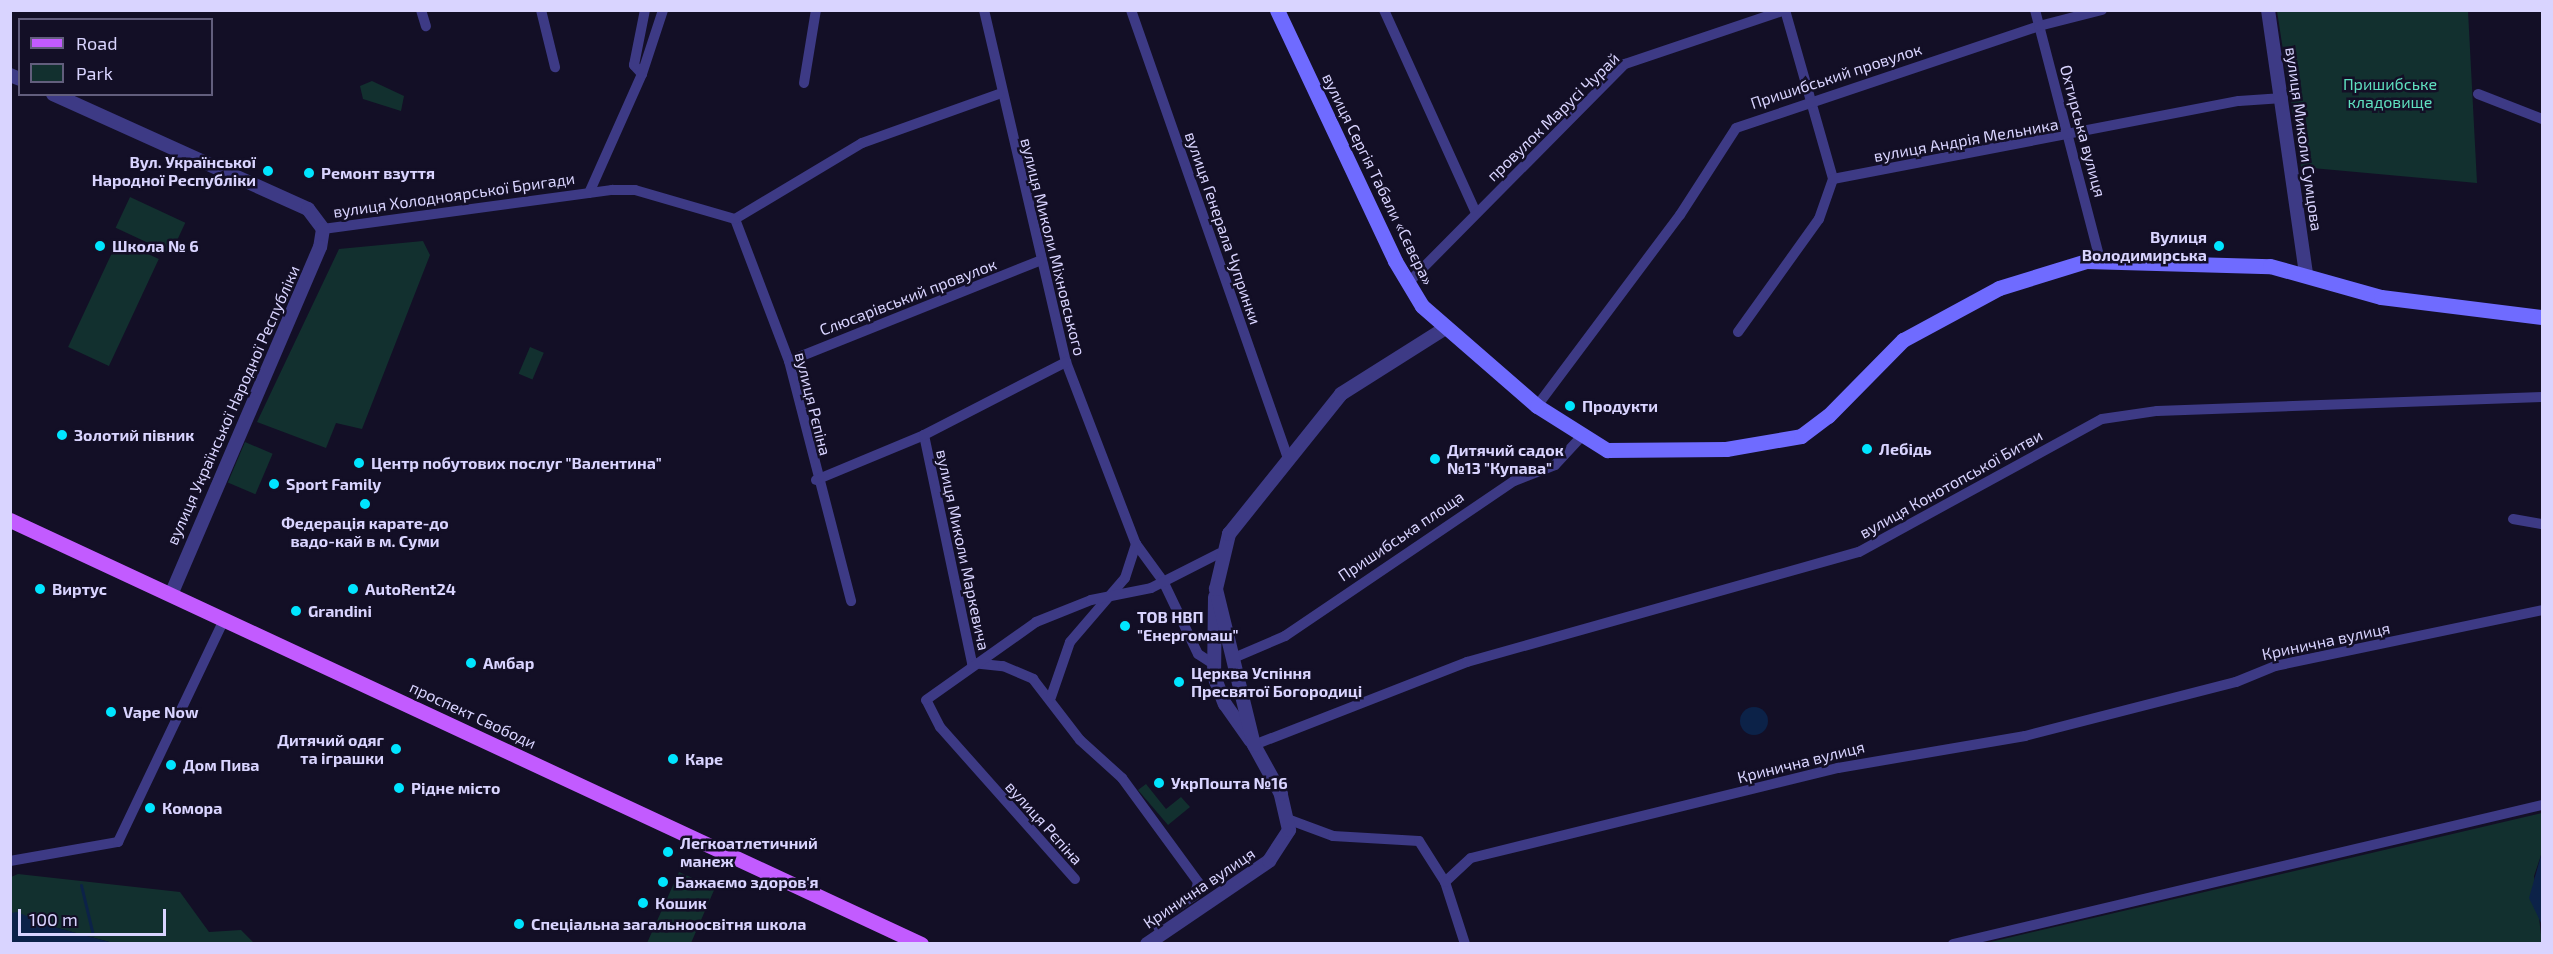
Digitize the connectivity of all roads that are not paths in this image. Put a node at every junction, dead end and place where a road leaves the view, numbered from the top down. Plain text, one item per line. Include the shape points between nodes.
1 (421, 10) edge
2 (541, 10) edge
3 (645, 10) edge
4 (663, 10) edge
5 (816, 10) edge
6 (984, 10) edge
7 (1131, 10) edge
8 (1276, 10) edge
9 (1384, 10) edge
10 (2035, 10) edge
11 (2102, 10) edge
12 (2268, 10) edge
13 (1785, 11) edge
14 (426, 26) dead end
15 (2039, 26) junction
16 (555, 67) dead end
17 (642, 74) junction
18 (804, 83) dead end
19 (999, 94) junction
20 (2478, 94) dead end
21 (57, 96) edge
22 (2283, 98) junction
23 (1811, 100) junction
24 (2542, 119) edge
25 (2071, 136) junction
26 (1833, 179) junction
27 (589, 194) junction
28 (1476, 213) junction
29 (735, 219) junction
30 (323, 229) junction
31 (2100, 260) junction
32 (1039, 261) junction
33 (2307, 273) junction
34 (1407, 284) junction
35 (2542, 317) edge
36 (1444, 329) junction
37 (1738, 332) dead end
38 (789, 361) junction
39 (1066, 362) junction
40 (2542, 397) edge
41 (1537, 406) junction
42 (924, 435) junction
43 (1580, 438) junction
44 (1287, 456) junction
45 (816, 480) junction
46 (2513, 519) dead end
47 (10, 520) edge
48 (2542, 524) edge
49 (1136, 544) junction
50 (1220, 553) junction
51 (1162, 581) junction
52 (1216, 589) junction
53 (171, 594) junction
54 (1110, 596) junction
55 (851, 601) dead end
56 (2542, 610) edge
57 (225, 618) junction
58 (1236, 657) junction
59 (972, 663) junction
60 (1212, 663) junction
61 (1051, 698) junction
62 (1254, 745) junction
63 (2542, 805) edge
64 (1290, 820) junction
65 (10, 861) edge
66 (1075, 879) dead end
67 (1445, 882) junction
68 (1162, 934) junction
69 (921, 944) edge
70 (1147, 944) edge
71 (1465, 944) edge
72 (1953, 944) edge

1 - 14 street
2 - 16 street
3 - 17 street via 634,65
4 - 17 street, вулиця Холодноярської Бригади
5 - 18 street
6 - 19 street, вулиця Миколи Міхновського
7 - 44 street, вулиця Генерала Чупринки
8 - 34 main road, вулиця Сергія Табали «Сєвєра»
9 - 28 street
10 - 15 street, Охтирська вулиця
11 - 15 street, Пришибський провулок
12 - 22 street, вулиця Миколи Сумцова
13 - 23 street
13 - 28 street, провулок Марусі Чурай via 1625,64
15 - 23 street, Пришибський провулок
15 - 25 street, Охтирська вулиця
17 - 27 street, вулиця Холодноярської Бригади
19 - 29 street via 862,143
19 - 32 street, вулиця Миколи Міхновського
20 - 24 street
21 - 30 street, вулиця Холодноярської Бригади via 308,209
22 - 25 street, вулиця Андрія Мельника via 2239,101
22 - 33 street, вулиця Миколи Сумцова
23 - 26 street
23 - 41 street, Пришибський провулок via 1753,118 1726,138 1680,214
25 - 26 street, вулиця Андрія Мельника
25 - 31 street, Охтирська вулиця
26 - 37 street via 1819,219
27 - 29 street via 635,190
27 - 30 street, вулиця Холодноярської Бригади
28 - 34 street, провулок Марусі Чурай
29 - 38 street, вулиця Рєпіна
30 - 53 street, вулиця Української Народної Республіки via 320,247
31 - 33 main road, вулиця Сергія Табали «Сєвєра» via 2189,261
31 - 43 main road, вулиця Сергія Табали «Сєвєра» via 2024,278 1922,329 1875,364 1828,416 1801,436 1734,448 1625,451 1600,448
32 - 38 street, Слюсарівський провулок
32 - 39 street, вулиця Миколи Міхновського
33 - 35 main road, вулиця Сергія Табали «Сєвєра» via 2380,297
34 - 36 main road, вулиця Сергія Табали «Сєвєра»
36 - 41 main road, вулиця Сергія Табали «Сєвєра»
36 - 44 street via 1341,394
38 - 45 street, вулиця Рєпіна
39 - 42 street
39 - 49 street, вулиця Миколи Міхновського
40 - 62 street, вулиця Конотопської Битви via 2157,411 2102,419 1859,552 1467,662
41 - 43 main road, вулиця Сергія Табали «Сєвєра»
42 - 45 street
42 - 59 street, вулиця Миколи Маркевича
43 - 58 street, Пришибська площа via 1555,465 1514,481 1285,636
44 - 50 street
45 - 55 street, вулиця Рєпіна
46 - 48 street
47 - 53 main road, проспект Свободи
49 - 51 street, вулиця Миколи Міхновського
49 - 54 street via 1134,562
50 - 51 street
50 - 52 street
51 - 54 street
51 - 60 street, вулиця Миколи Міхновського via 1198,654
52 - 58 street
52 - 60 street
53 - 57 main road, проспект Свободи
54 - 59 street via 1036,622
54 - 61 street via 1078,629
56 - 67 street, Кринична вулиця via 2275,666 2236,682 2025,736 1838,768 1471,858 1458,864
57 - 65 street via 118,842
57 - 69 main road, проспект Свободи
58 - 62 street
59 - 61 street, вулиця Миколи Маркевича via 1017,670
59 - 66 street, вулиця Рєпіна via 926,700 947,735
60 - 62 street via 1222,697
61 - 68 street, вулиця Миколи Маркевича via 1080,740 1122,778 1197,882 1195,895 1155,921
62 - 64 street
63 - 72 street
64 - 67 street via 1348,838 1412,838 1425,847
64 - 68 street, Кринична вулиця via 1284,842 1269,861
67 - 71 street
68 - 70 street, Кринична вулиця

